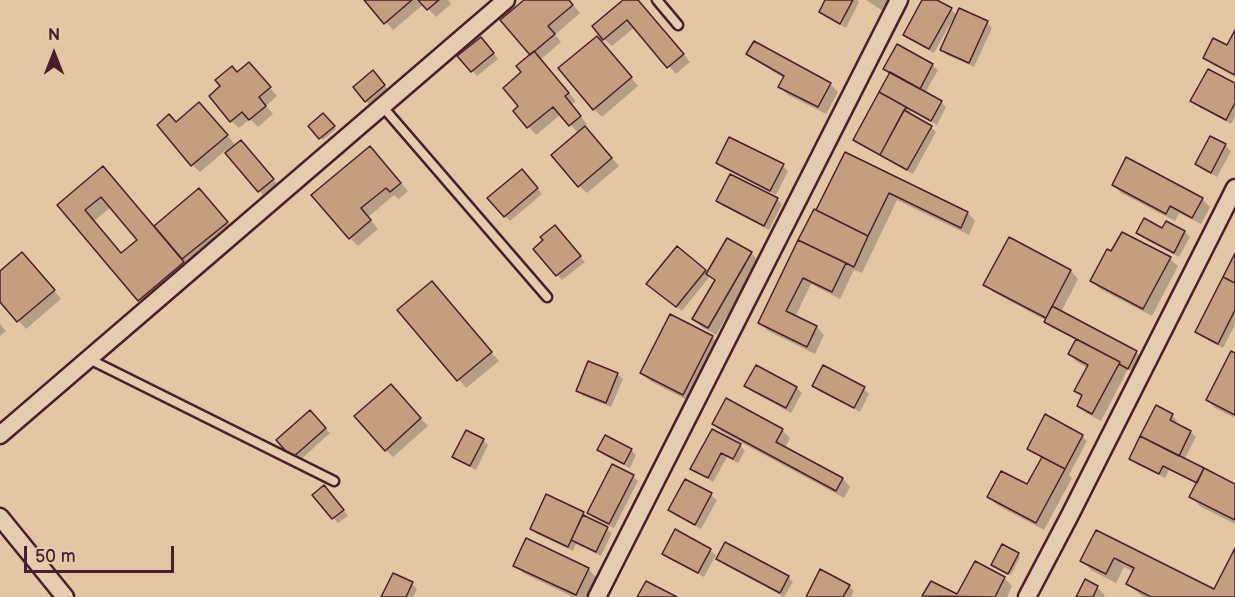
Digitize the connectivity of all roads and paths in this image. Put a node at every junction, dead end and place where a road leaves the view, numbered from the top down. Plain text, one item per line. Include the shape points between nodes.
1 (506, 0) edge
2 (657, 0) edge
3 (899, 0) edge
4 (678, 25) dead end
5 (382, 106) junction
6 (1235, 188) edge
7 (547, 297) dead end
8 (89, 359) junction
9 (0, 435) edge
10 (334, 481) dead end
11 (0, 517) edge
12 (65, 597) edge
13 (597, 597) edge
14 (1027, 597) edge

1 - 5 street
2 - 4 lane
3 - 13 street
5 - 7 lane
5 - 8 street
6 - 14 street
8 - 9 street
8 - 10 lane
11 - 12 street

